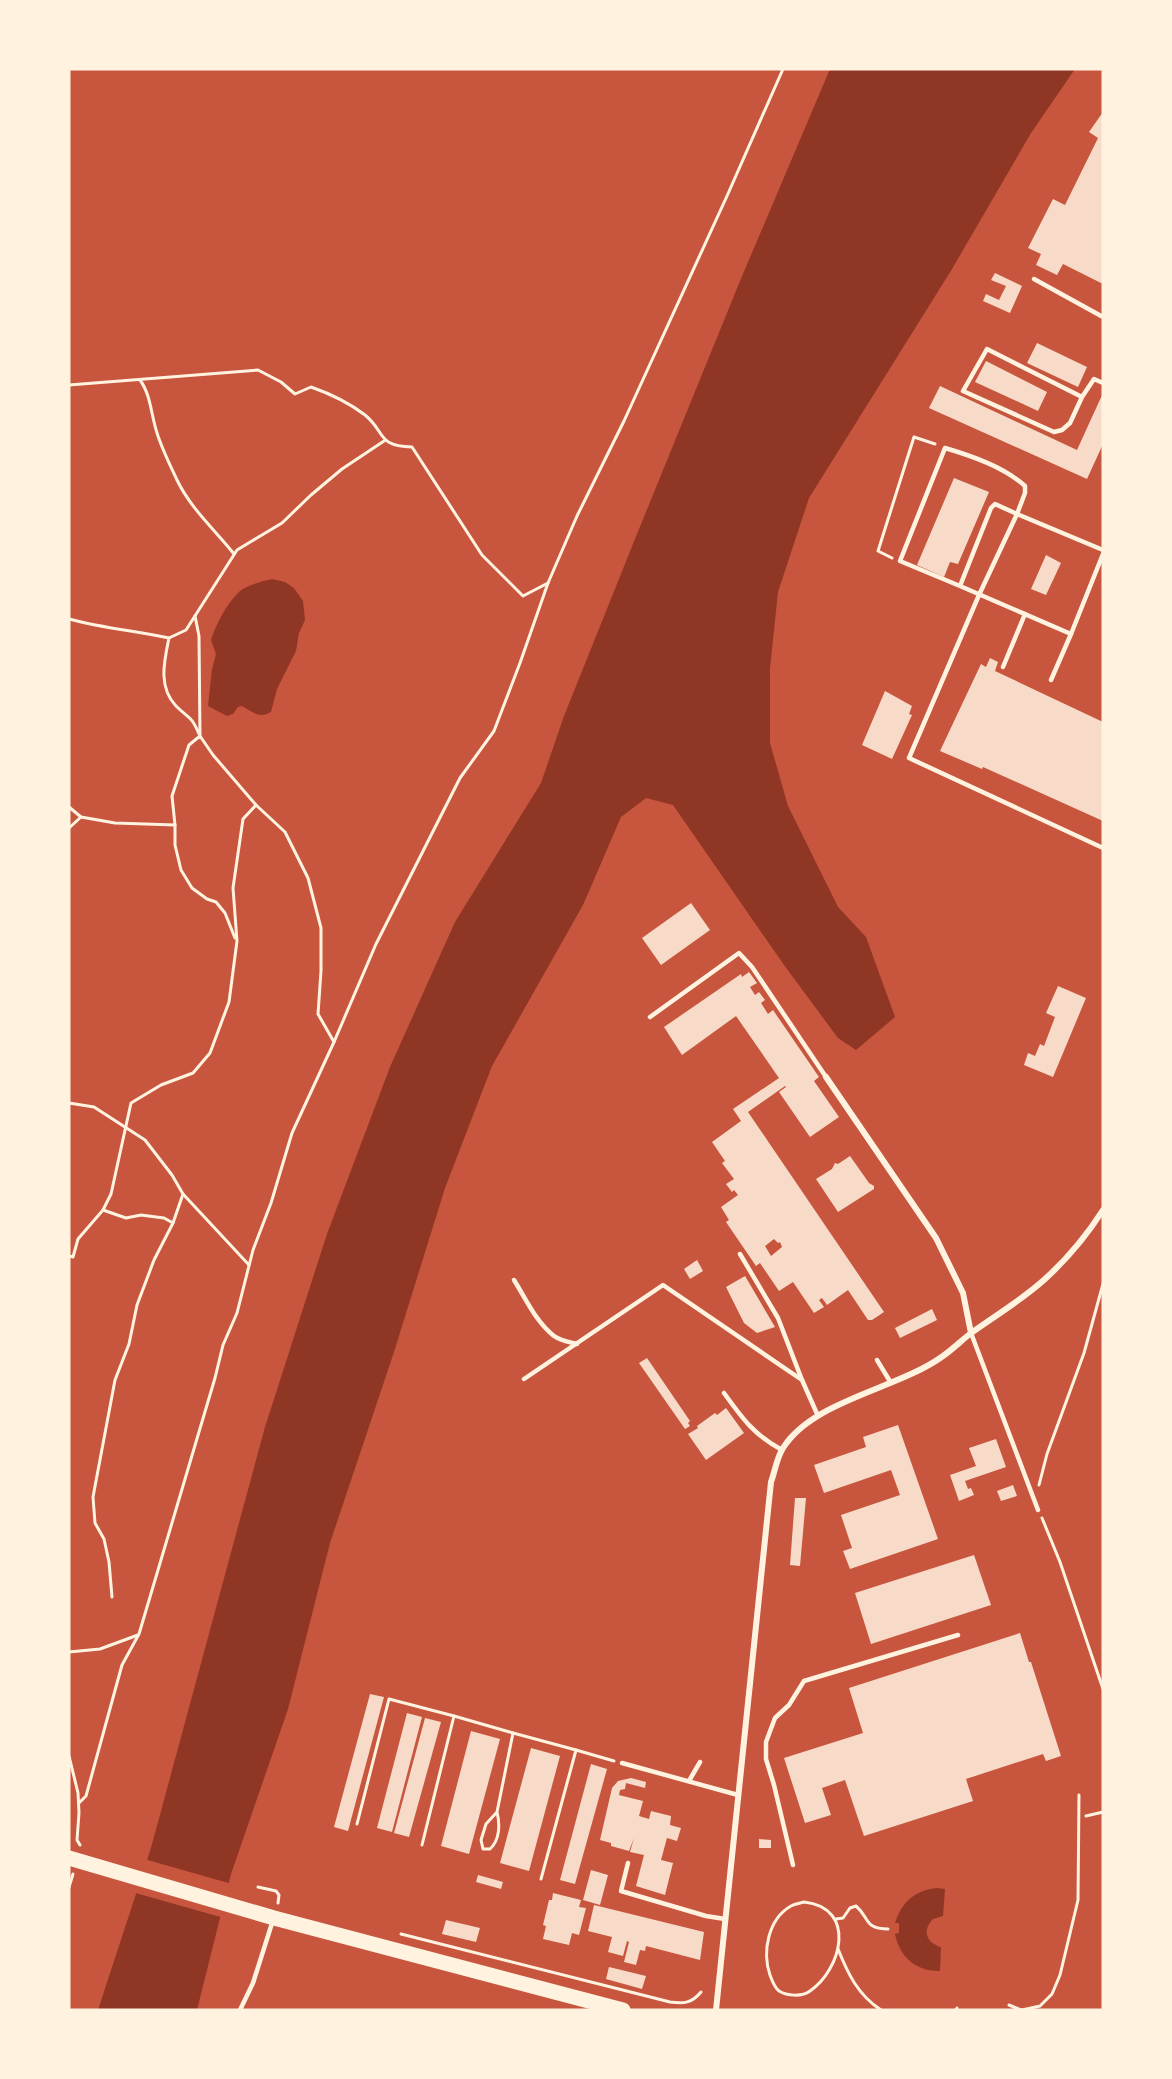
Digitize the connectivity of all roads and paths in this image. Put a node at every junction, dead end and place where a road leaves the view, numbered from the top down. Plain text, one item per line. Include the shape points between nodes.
1 (783, 69) edge
2 (1034, 279) dead end
3 (1103, 317) edge
4 (140, 380) junction
5 (1103, 383) edge
6 (69, 385) edge
7 (1082, 398) junction
8 (384, 441) junction
9 (945, 448) junction
10 (1017, 514) junction
11 (1103, 552) edge
12 (234, 554) junction
13 (900, 561) junction
14 (548, 583) junction
15 (960, 586) junction
16 (979, 595) junction
17 (1025, 615) junction
18 (195, 616) junction
19 (69, 619) edge
20 (1071, 634) junction
21 (169, 638) junction
22 (1003, 667) dead end
23 (1051, 680) dead end
24 (200, 736) junction
25 (256, 805) junction
26 (69, 807) edge
27 (81, 817) junction
28 (175, 825) junction
29 (69, 828) edge
30 (1103, 848) edge
31 (237, 941) junction
32 (650, 1017) dead end
33 (334, 1042) junction
34 (826, 1077) joint
35 (69, 1103) edge
36 (125, 1129) junction
37 (183, 1194) junction
38 (103, 1210) junction
39 (1103, 1210) edge
40 (173, 1223) junction
41 (740, 1254) dead end
42 (70, 1258) edge
43 (249, 1265) junction
44 (514, 1280) dead end
45 (1103, 1284) edge
46 (971, 1333) junction
47 (577, 1344) junction
48 (878, 1360) dead end
49 (524, 1379) dead end
50 (802, 1380) junction
51 (891, 1383) junction
52 (724, 1393) dead end
53 (818, 1416) junction
54 (782, 1450) junction
55 (1038, 1510) junction
56 (112, 1597) dead end
57 (140, 1634) junction
58 (958, 1635) dead end
59 (69, 1652) edge
60 (1103, 1689) edge
61 (454, 1716) junction
62 (513, 1733) junction
63 (576, 1750) junction
64 (69, 1756) edge
65 (700, 1762) dead end
66 (622, 1763) joint
67 (689, 1781) junction
68 (738, 1795) junction
69 (1079, 1795) dead end
70 (79, 1803) junction
71 (497, 1812) junction
72 (1103, 1812) edge
73 (1086, 1816) dead end
74 (357, 1824) dead end
75 (422, 1845) dead end
76 (76, 1856) edge
77 (628, 1863) dead end
78 (793, 1864) dead end
79 (541, 1879) dead end
80 (258, 1887) dead end
81 (271, 1912) junction
82 (725, 1919) junction
83 (836, 1919) junction
84 (888, 1929) dead end
85 (400, 1933) dead end
86 (838, 1948) junction
87 (701, 1992) dead end
88 (1009, 2005) dead end
89 (240, 2010) edge
90 (623, 2010) edge
91 (716, 2010) edge
92 (881, 2010) edge
93 (1022, 2010) edge

1 - 14 path
2 - 3 lane
4 - 6 path
4 - 8 path via 258,370 295,394 311,387 340,397 368,417
4 - 12 path via 177,482 197,513
5 - 7 lane via 1094,379
7 - 7 lane via 987,349 963,391 1054,432 1070,423
8 - 12 path via 342,470 282,523
8 - 14 path via 412,447 482,555 523,596
9 - 10 lane via 976,459 1025,486
9 - 13 lane
9 - 13 path via 915,436 878,551
10 - 11 lane
10 - 15 lane via 996,504 991,508
10 - 16 lane
11 - 20 lane
12 - 18 path
13 - 15 lane
14 - 33 path via 494,731 460,778 376,944
15 - 16 lane
16 - 17 lane
16 - 30 lane via 909,758
17 - 20 lane
17 - 22 lane
18 - 21 path via 186,630
18 - 24 path via 199,636
19 - 21 path
20 - 23 lane
21 - 24 path via 164,680 171,700 192,718
24 - 25 path
24 - 28 path via 189,746 172,796
25 - 31 path via 243,819 233,888
25 - 33 path via 285,832 308,878 321,928 318,1014
26 - 27 path
27 - 28 path via 115,823
27 - 29 path
28 - 31 path via 181,870 192,888 216,902
31 - 36 path via 229,1002 210,1053 193,1073 161,1085 131,1103
32 - 34 lane via 739,953 753,967
33 - 43 path via 292,1133
34 - 46 street via 936,1238 963,1293
35 - 36 path via 94,1107
36 - 37 path via 145,1140
36 - 38 path via 111,1194
37 - 40 path
37 - 43 path
38 - 40 path via 126,1218 141,1215
38 - 42 path via 78,1239
39 - 46 street via 1044,1280
40 - 56 path via 137,1305 129,1344 115,1380 93,1497 95,1523 104,1539 109,1562
41 - 50 lane via 778,1318
43 - 57 path
44 - 47 lane via 537,1318 554,1336
45 - 55 path via 1080,1364 1047,1454
46 - 51 street via 942,1357
46 - 55 lane
47 - 49 lane
47 - 50 lane via 663,1285
48 - 51 lane
50 - 53 lane
51 - 53 street
52 - 54 lane via 749,1427
53 - 54 street via 800,1427
54 - 68 street via 771,1482
55 - 60 path
57 - 59 path via 100,1649
57 - 70 path via 122,1665 86,1796
58 - 78 lane via 804,1681 775,1718 766,1742 765,1759
61 - 62 path
61 - 74 path via 389,1699
61 - 75 path
62 - 63 path
62 - 71 path
63 - 66 path
63 - 79 path
64 - 70 path
65 - 67 lane
66 - 67 lane
67 - 68 lane
68 - 82 street
69 - 93 path via 1078,1900 1060,1975 1052,1994 1040,2006
70 - 76 path
71 - 71 path via 500,1824 496,1844 490,1850 483,1849 481,1840 486,1824
72 - 73 path
76 - 81 main road via 94,1866
77 - 82 lane via 621,1891
80 - 81 path via 279,1895
81 - 89 lane via 253,1983
81 - 90 main road
82 - 91 street
83 - 84 path via 856,1906 871,1926
83 - 86 path
83 - 86 path via 815,1903 790,1906 769,1935 765,1954 772,1982 792,1995 810,1991 830,1967
85 - 87 path via 670,2002 683,2004 695,2000
86 - 92 path via 847,1973 866,2000
88 - 93 path

